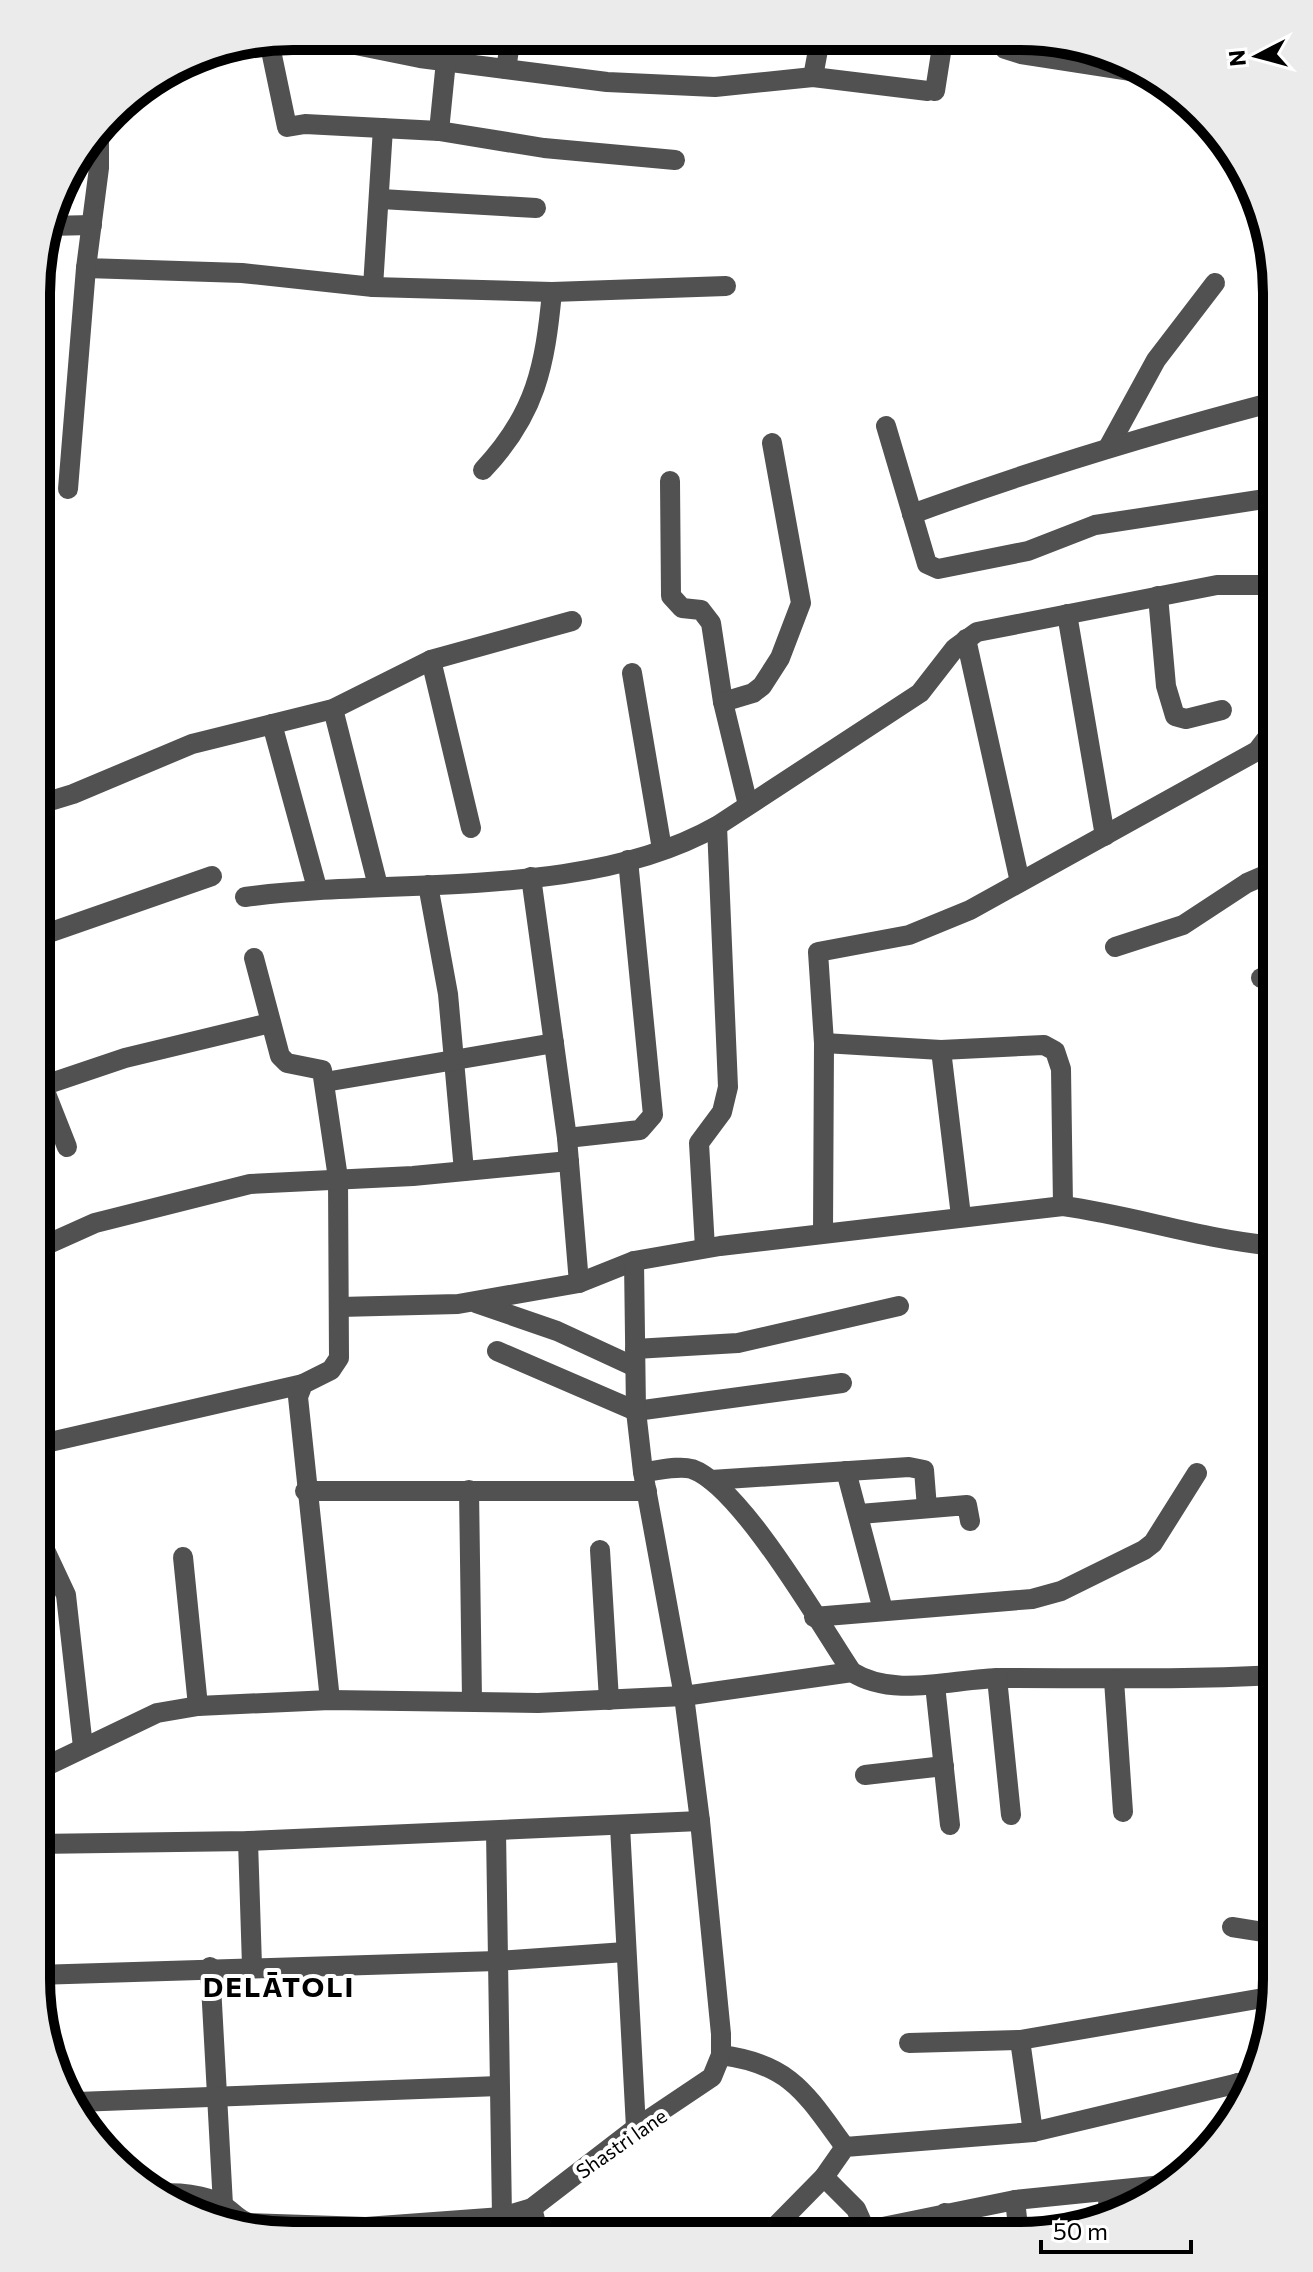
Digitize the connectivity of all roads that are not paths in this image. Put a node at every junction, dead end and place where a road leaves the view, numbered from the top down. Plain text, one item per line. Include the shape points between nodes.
1 (818, 50) edge
2 (941, 50) edge
3 (1008, 50) edge
4 (391, 51) edge
5 (509, 51) edge
6 (271, 52) edge
7 (446, 61) junction
8 (1114, 68) edge
9 (506, 69) junction
10 (813, 77) junction
11 (383, 128) junction
12 (439, 131) junction
13 (99, 147) edge
14 (675, 160) dead end
15 (381, 199) junction
16 (536, 208) dead end
17 (92, 225) junction
18 (59, 226) edge
19 (86, 268) junction
20 (1215, 283) dead end
21 (726, 286) dead end
22 (373, 287) junction
23 (552, 292) junction
24 (1263, 405) edge
25 (886, 426) dead end
26 (772, 443) dead end
27 (1109, 446) junction
28 (483, 470) dead end
29 (670, 481) dead end
30 (68, 489) dead end
31 (1263, 499) edge
32 (912, 514) junction
33 (1263, 585) edge
34 (1158, 596) junction
35 (1067, 614) junction
36 (572, 621) dead end
37 (966, 639) junction
38 (431, 660) junction
39 (632, 673) dead end
40 (723, 702) junction
41 (333, 709) junction
42 (1222, 710) dead end
43 (272, 724) junction
44 (1263, 744) edge
45 (50, 801) edge
46 (748, 805) junction
47 (717, 826) junction
48 (471, 828) dead end
49 (1105, 836) junction
50 (662, 849) junction
51 (628, 860) junction
52 (212, 876) dead end
53 (1263, 876) edge
54 (531, 877) junction
55 (1020, 882) junction
56 (428, 885) junction
57 (378, 886) junction
58 (317, 888) junction
59 (245, 897) dead end
60 (50, 932) edge
61 (1115, 947) dead end
62 (254, 958) dead end
63 (270, 1023) junction
64 (554, 1043) junction
65 (824, 1043) junction
66 (941, 1050) junction
67 (456, 1061) junction
68 (50, 1077) edge
69 (325, 1082) junction
70 (50, 1104) edge
71 (567, 1138) junction
72 (67, 1147) dead end
73 (569, 1161) junction
74 (464, 1171) junction
75 (338, 1178) junction
76 (1063, 1206) junction
77 (961, 1216) junction
78 (823, 1232) junction
79 (50, 1243) edge
80 (1262, 1245) edge
81 (705, 1248) junction
82 (634, 1261) junction
83 (579, 1283) junction
84 (473, 1302) junction
85 (899, 1306) dead end
86 (340, 1307) junction
87 (497, 1351) dead end
88 (635, 1358) junction
89 (842, 1383) dead end
90 (303, 1384) junction
91 (636, 1411) junction
92 (50, 1442) edge
93 (846, 1471) junction
94 (1197, 1473) dead end
95 (711, 1480) junction
96 (645, 1482) junction
97 (469, 1490) junction
98 (305, 1491) junction
99 (927, 1508) junction
100 (860, 1514) junction
101 (970, 1521) dead end
102 (600, 1550) dead end
103 (183, 1557) dead end
104 (50, 1561) edge
105 (883, 1610) junction
106 (814, 1617) junction
107 (852, 1672) junction
108 (1262, 1675) edge
109 (997, 1678) junction
110 (1114, 1680) junction
111 (935, 1685) junction
112 (684, 1696) junction
113 (330, 1700) junction
114 (472, 1700) junction
115 (609, 1700) junction
116 (198, 1706) junction
117 (83, 1747) junction
118 (50, 1764) edge
119 (944, 1766) junction
120 (865, 1775) dead end
121 (1123, 1812) dead end
122 (1011, 1815) dead end
123 (700, 1821) junction
124 (950, 1825) dead end
125 (620, 1826) junction
126 (496, 1831) junction
127 (248, 1841) junction
128 (50, 1844) edge
129 (1232, 1927) dead end
130 (1262, 1932) edge
131 (625, 1952) junction
132 (497, 1961) junction
133 (252, 1966) junction
134 (210, 1967) junction
135 (50, 1974) edge
136 (1262, 1998) edge
137 (1020, 2040) junction
138 (909, 2043) dead end
139 (721, 2055) junction
140 (1240, 2083) edge
141 (499, 2086) junction
142 (219, 2098) junction
143 (84, 2102) edge
144 (636, 2128) junction
145 (1033, 2132) junction
146 (845, 2147) junction
147 (824, 2177) junction
148 (1144, 2188) edge
149 (1109, 2192) junction
150 (185, 2196) edge
151 (1015, 2200) junction
152 (223, 2205) junction
153 (1108, 2206) edge
154 (532, 2208) junction
155 (945, 2213) junction
156 (231, 2214) edge
157 (502, 2217) junction
158 (434, 2222) edge
159 (536, 2222) edge
160 (780, 2222) edge
161 (862, 2222) edge
162 (910, 2222) edge
163 (946, 2222) edge
164 (1017, 2222) edge

1 - 10 street
2 - 10 street via 932,91
3 - 8 street
4 - 7 street
5 - 9 street
6 - 11 street via 287,127
7 - 9 street
7 - 12 street
9 - 10 street via 607,82 715,87
11 - 12 street
11 - 15 street
12 - 14 street via 544,148
13 - 17 street
15 - 16 street
15 - 22 street
17 - 18 street
17 - 19 street
19 - 22 street via 242,273
19 - 30 street
20 - 27 street via 1156,360
21 - 23 street
22 - 23 street
23 - 28 street via 536,391 504,447
24 - 27 street
25 - 32 street
26 - 40 street via 801,603 780,658 762,686
27 - 32 street
29 - 40 street via 671,596 682,608 707,614
31 - 32 street via 1095,525 1028,551 951,569 927,564
33 - 34 street via 1217,585
34 - 35 street
34 - 42 street via 1168,702 1175,716 1186,719
35 - 37 street via 977,632
35 - 49 street
36 - 38 street
37 - 46 street via 920,693
37 - 55 street
38 - 41 street
38 - 48 street
39 - 50 street
40 - 46 street
41 - 43 street
41 - 57 street
43 - 45 street via 192,744
43 - 58 street
44 - 49 street
46 - 47 street
47 - 50 street
47 - 81 street via 728,1087 722,1112 699,1143
49 - 55 street
50 - 51 street
51 - 54 street
51 - 71 street via 653,1115 640,1130
52 - 60 street
53 - 61 street via 1183,925
54 - 56 street
54 - 64 street
55 - 65 street via 909,935 818,952
56 - 57 street
56 - 67 street
57 - 58 street
58 - 59 street
62 - 63 street
63 - 68 street
63 - 69 street via 280,1056 287,1063 322,1070
64 - 67 street
64 - 71 street
65 - 66 street
65 - 78 street
66 - 76 street via 1044,1045 1055,1051 1061,1069
66 - 77 street
67 - 69 street
67 - 74 street
69 - 75 street
70 - 72 street
71 - 73 street
73 - 74 street
73 - 83 street
74 - 75 street
75 - 79 street via 250,1184 95,1223
75 - 86 street
76 - 77 street
76 - 80 street
77 - 78 street
78 - 81 street
81 - 82 street
82 - 83 street
82 - 88 street
83 - 84 street
84 - 86 street
84 - 88 street
85 - 88 street via 738,1343
86 - 90 street via 339,1358 331,1370
87 - 91 street
88 - 91 street
89 - 91 street
90 - 92 street
90 - 98 street via 298,1397
91 - 96 street
93 - 95 street
93 - 99 street via 924,1470
93 - 100 street
94 - 105 street via 1153,1543 1061,1591 1032,1599
95 - 96 street via 691,1469
95 - 106 street via 781,1561
96 - 97 street
96 - 112 street
97 - 98 street
97 - 114 street
98 - 113 street
99 - 100 street
99 - 101 street via 967,1505
100 - 105 street
102 - 115 street
103 - 116 street
104 - 117 street via 66,1595
105 - 106 street
106 - 107 street
107 - 111 street via 867,1681
107 - 112 street
108 - 110 street
109 - 110 street
109 - 111 street
109 - 122 street
110 - 121 street
111 - 119 street
112 - 115 street
112 - 123 street
113 - 114 street
113 - 116 street
114 - 115 street
116 - 117 street via 157,1713
117 - 118 street
119 - 120 street
119 - 124 street
123 - 125 street
123 - 139 street
125 - 126 street
125 - 131 street
126 - 127 street
126 - 132 street
127 - 128 street
127 - 133 street
129 - 130 street
131 - 132 street
131 - 144 street
132 - 133 street
132 - 141 street
133 - 134 street
134 - 135 street
134 - 142 street
136 - 137 street
137 - 138 street
137 - 145 street
139 - 144 street, Shastri lane via 712,2077
139 - 146 street via 749,2058 800,2087
140 - 145 street
141 - 142 street
141 - 157 street
142 - 143 street
142 - 152 street
144 - 154 street, Shastri lane
145 - 146 street
146 - 147 street
147 - 160 street
147 - 161 street
148 - 149 street
149 - 151 street
149 - 153 street
150 - 152 street, Shastri lane
151 - 155 street
151 - 164 street
152 - 156 street, Shastri lane
154 - 157 street, Shastri lane
154 - 159 street
155 - 162 street
155 - 163 street
157 - 158 street, Shastri lane

